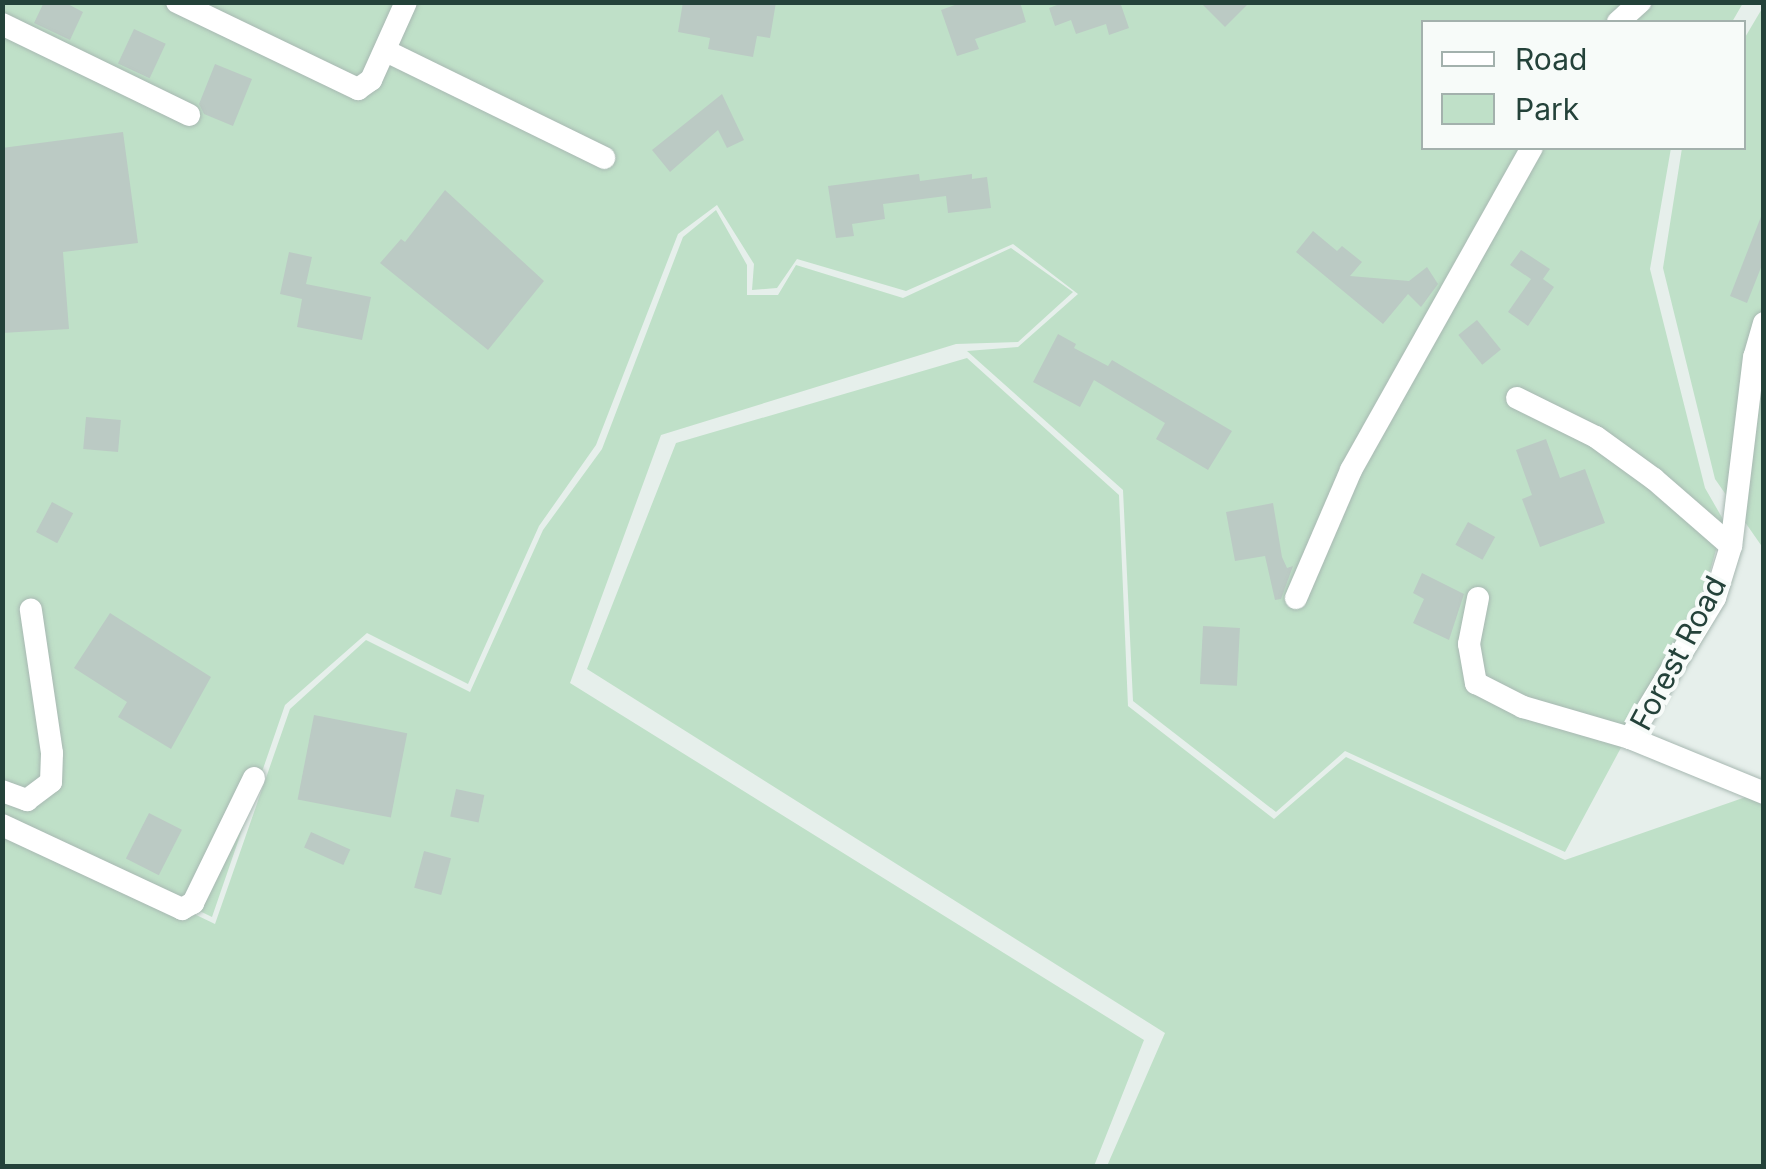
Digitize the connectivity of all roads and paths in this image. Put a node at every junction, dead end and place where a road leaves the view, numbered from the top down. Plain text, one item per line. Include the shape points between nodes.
1 (177, 2) edge
2 (406, 2) edge
3 (1640, 2) edge
4 (1620, 20) edge
5 (2, 24) edge
6 (386, 51) junction
7 (189, 115) dead end
8 (1531, 150) edge
9 (604, 158) dead end
10 (1764, 323) edge
11 (1518, 398) dead end
12 (1731, 546) junction
13 (1296, 598) dead end
14 (1478, 598) dead end
15 (32, 610) dead end
16 (1630, 738) junction
17 (254, 778) dead end
18 (2, 791) edge
19 (1764, 793) edge
20 (2, 825) edge

1 - 6 street via 358,89 368,86
2 - 6 street
3 - 4 street
5 - 7 street
6 - 9 street
8 - 13 street via 1351,470
10 - 12 street, Forest Road
11 - 12 street via 1596,438
12 - 16 street, Forest Road via 1715,598
14 - 16 street via 1469,644 1476,683 1522,707
15 - 18 street via 51,782 27,800
16 - 19 street, Forest Road
17 - 20 street via 193,903 182,909

